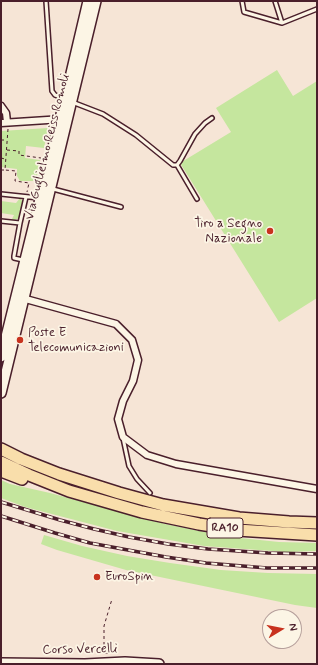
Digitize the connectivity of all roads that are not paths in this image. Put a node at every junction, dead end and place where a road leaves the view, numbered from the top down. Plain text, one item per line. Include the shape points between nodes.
1 (46, 1) edge
2 (88, 1) edge
3 (96, 1) edge
4 (242, 1) edge
5 (275, 1) edge
6 (317, 9) edge
7 (282, 23) junction
8 (69, 100) junction
9 (1, 106) edge
10 (64, 118) junction
11 (212, 118) dead end
12 (4, 123) edge
13 (177, 165) junction
14 (47, 188) junction
15 (1, 194) edge
16 (26, 197) junction
17 (44, 199) junction
18 (198, 199) dead end
19 (121, 207) dead end
20 (1, 221) edge
21 (20, 223) junction
22 (28, 262) junction
23 (20, 297) junction
24 (1, 357) edge
25 (1, 393) edge
26 (123, 437) junction
27 (1, 449) edge
28 (1, 462) edge
29 (1, 471) edge
30 (317, 489) edge
31 (70, 491) junction
32 (150, 493) dead end
33 (317, 523) edge
34 (317, 535) edge
35 (1, 663) edge
36 (125, 663) edge
37 (159, 664) edge

1 - 8 lane via 52,91 55,95
2 - 8 main road, Via Guglielmo Reiss Romoli
3 - 8 main road, Via Guglielmo Reiss Romoli
4 - 7 lane via 244,12
5 - 7 lane
6 - 7 lane
8 - 10 main road, Via Guglielmo Reiss Romoli
8 - 13 lane via 103,114 136,135 172,165
9 - 12 street via 6,113
10 - 12 street
10 - 14 main road, Via Guglielmo Reiss Romoli
11 - 13 lane via 195,134
13 - 18 lane
14 - 17 main road, Via Guglielmo Reiss Romoli
14 - 19 lane
15 - 16 lane
16 - 17 lane
16 - 21 lane
17 - 22 main road, Via Guglielmo Reiss Romoli
20 - 21 lane
21 - 22 lane via 14,256
22 - 23 main road, Via Guglielmo Reiss Romoli
23 - 24 main road, Via Guglielmo Reiss Romoli
23 - 25 main road, Via Guglielmo Reiss Romoli
23 - 26 street via 116,324 132,340 138,360 133,381 123,400 118,419
26 - 30 street via 147,455 176,464
26 - 32 lane via 129,466
27 - 33 highway, RA10 via 60,474 163,505 239,518
28 - 31 highway, RA10
29 - 31 highway, RA10 via 33,483
31 - 34 highway, RA10 via 142,512 199,524 262,532
35 - 36 main road, Corso Vercelli
36 - 37 main road, Corso Vercelli

